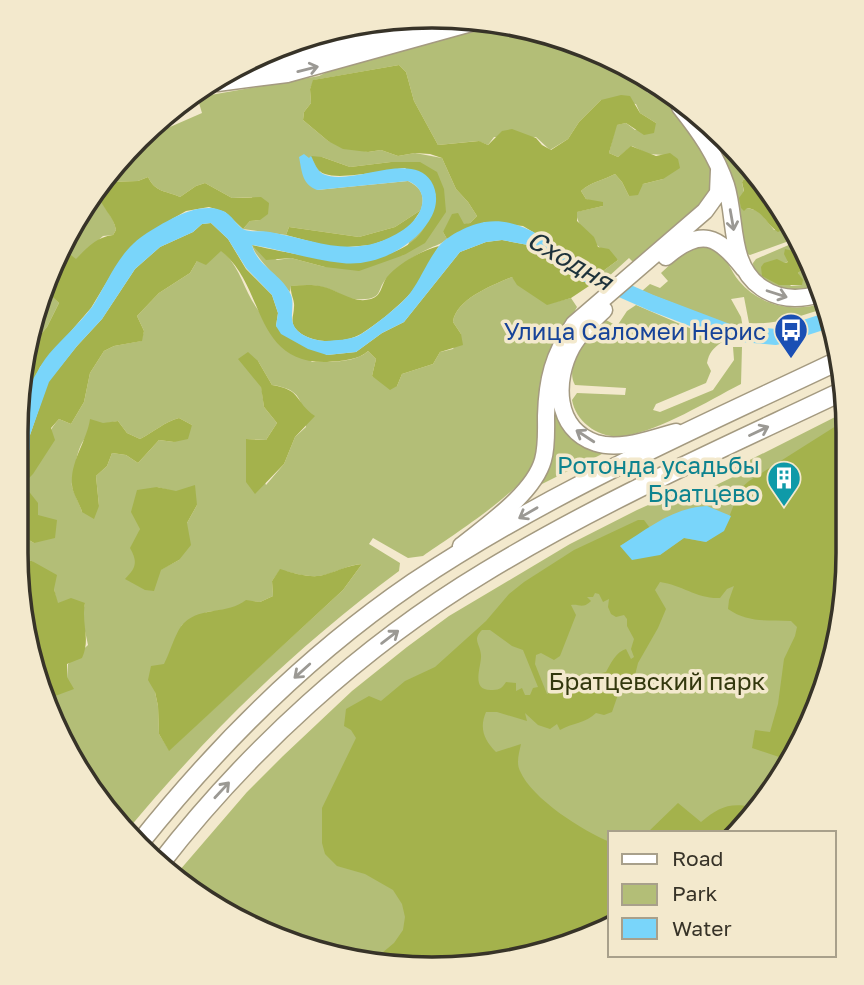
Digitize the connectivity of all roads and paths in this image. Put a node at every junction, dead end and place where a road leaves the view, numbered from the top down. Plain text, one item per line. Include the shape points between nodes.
1 (406, 29) edge
2 (451, 29) edge
3 (269, 63) edge
4 (230, 82) edge
5 (695, 125) edge
6 (719, 170) junction
7 (744, 270) junction
8 (636, 275) junction
9 (812, 295) edge
10 (603, 303) junction
11 (830, 365) edge
12 (834, 395) edge
13 (698, 427) junction
14 (427, 574) junction
15 (144, 837) edge
16 (165, 856) edge

1 - 3 main road
4 -> 2 main road via 310,68
5 - 6 main road
6 -> 7 main road
6 - 8 main road via 714,200
7 - 8 main road via 729,249 703,238 683,243
7 -> 9 main road via 757,285 778,296
8 - 10 main road
13 -> 10 main road via 612,445 597,443 573,427 561,404 563,369 572,347
10 - 14 main road via 574,324 560,344 551,369 545,451 537,473 511,504
11 - 13 highway
16 -> 12 highway via 242,769 330,685 428,608 593,510
13 -> 14 highway via 580,484
14 -> 15 highway via 354,628 255,715

